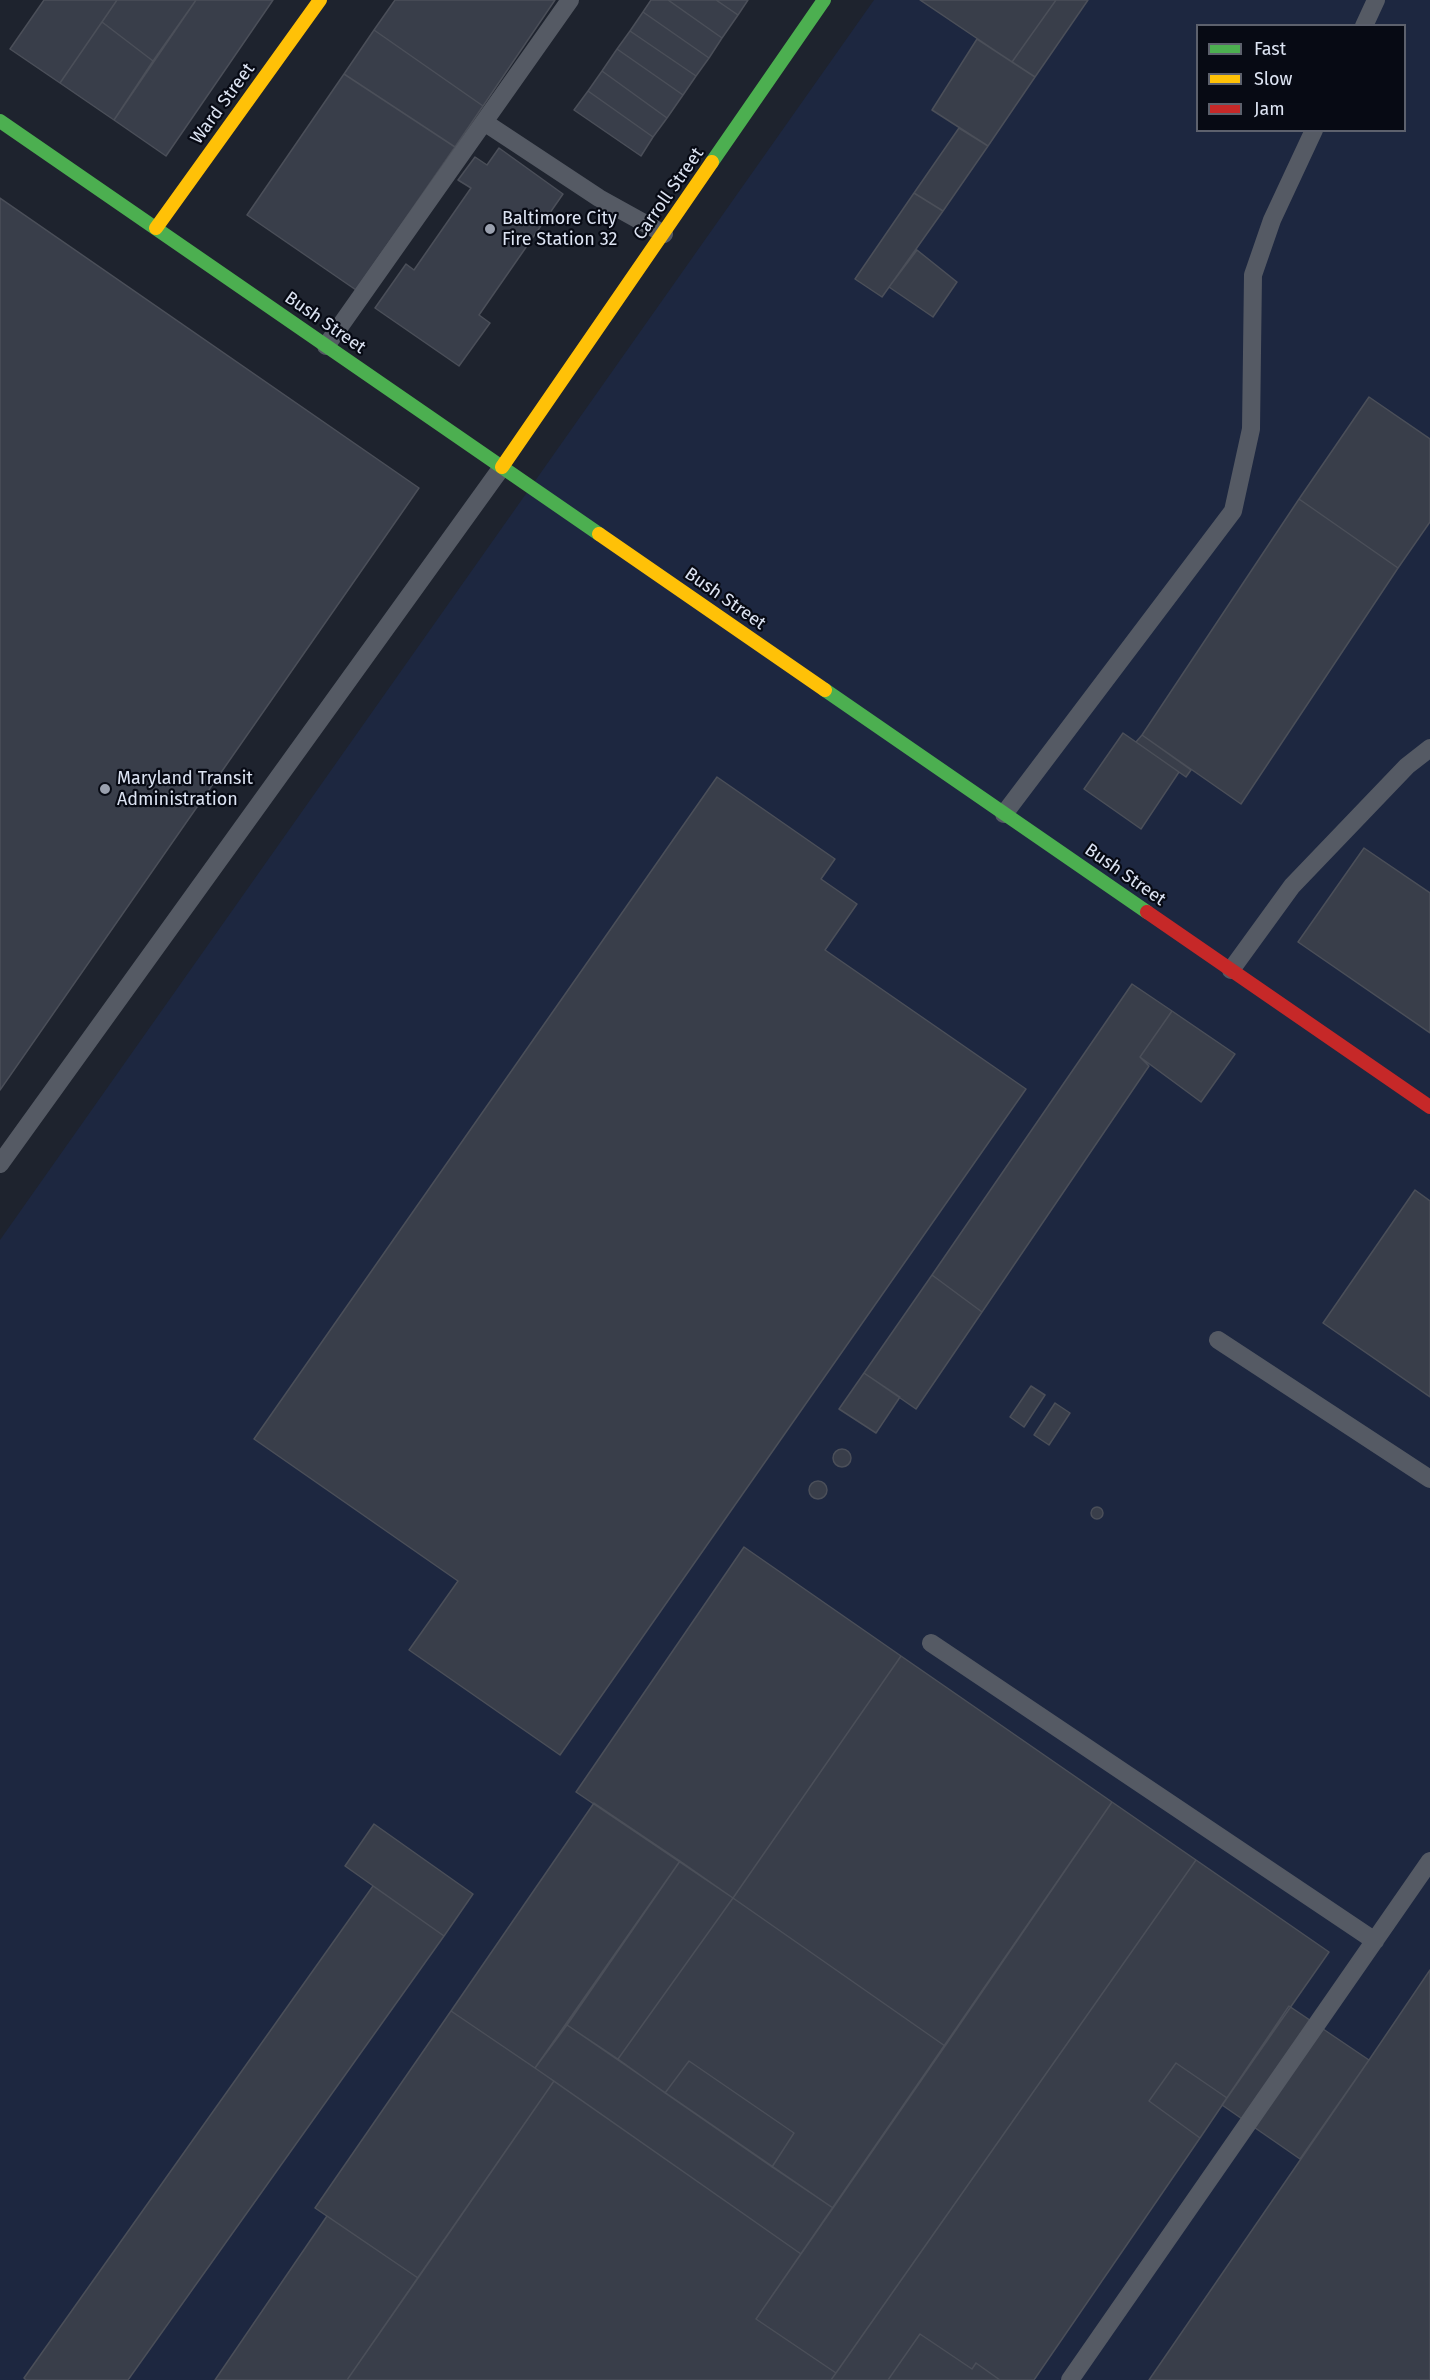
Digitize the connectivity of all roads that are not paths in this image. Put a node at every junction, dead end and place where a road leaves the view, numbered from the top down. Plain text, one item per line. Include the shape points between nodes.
1 (320, 0) edge
2 (570, 0) edge
3 (824, 0) edge
4 (1376, 0) edge
5 (1365, 24) edge
6 (0, 121) edge
7 (484, 122) junction
8 (1313, 132) edge
9 (156, 228) junction
10 (664, 234) junction
11 (326, 346) junction
12 (502, 467) junction
13 (1430, 748) edge
14 (1004, 814) junction
15 (1231, 970) junction
16 (1430, 1107) edge
17 (0, 1164) edge
18 (1218, 1340) dead end
19 (1430, 1479) edge
20 (931, 1643) dead end
21 (1430, 1861) edge
22 (1375, 1941) junction
23 (1071, 2380) edge

1 - 9 street, Ward Street
2 - 7 lane
3 - 10 street, Carroll Street
4 - 5 lane
6 - 9 street, Bush Street
7 - 10 lane via 599,198
7 - 11 lane
8 - 14 lane via 1272,220 1253,275 1251,429 1233,511
9 - 11 street, Bush Street
10 - 12 street, Carroll Street
11 - 12 street, Bush Street
12 - 14 street, Bush Street
12 - 17 lane
13 - 15 lane via 1407,766 1292,886
14 - 15 street, Bush Street
15 - 16 street, Bush Street
18 - 19 lane
20 - 22 lane
21 - 22 lane
22 - 23 lane

